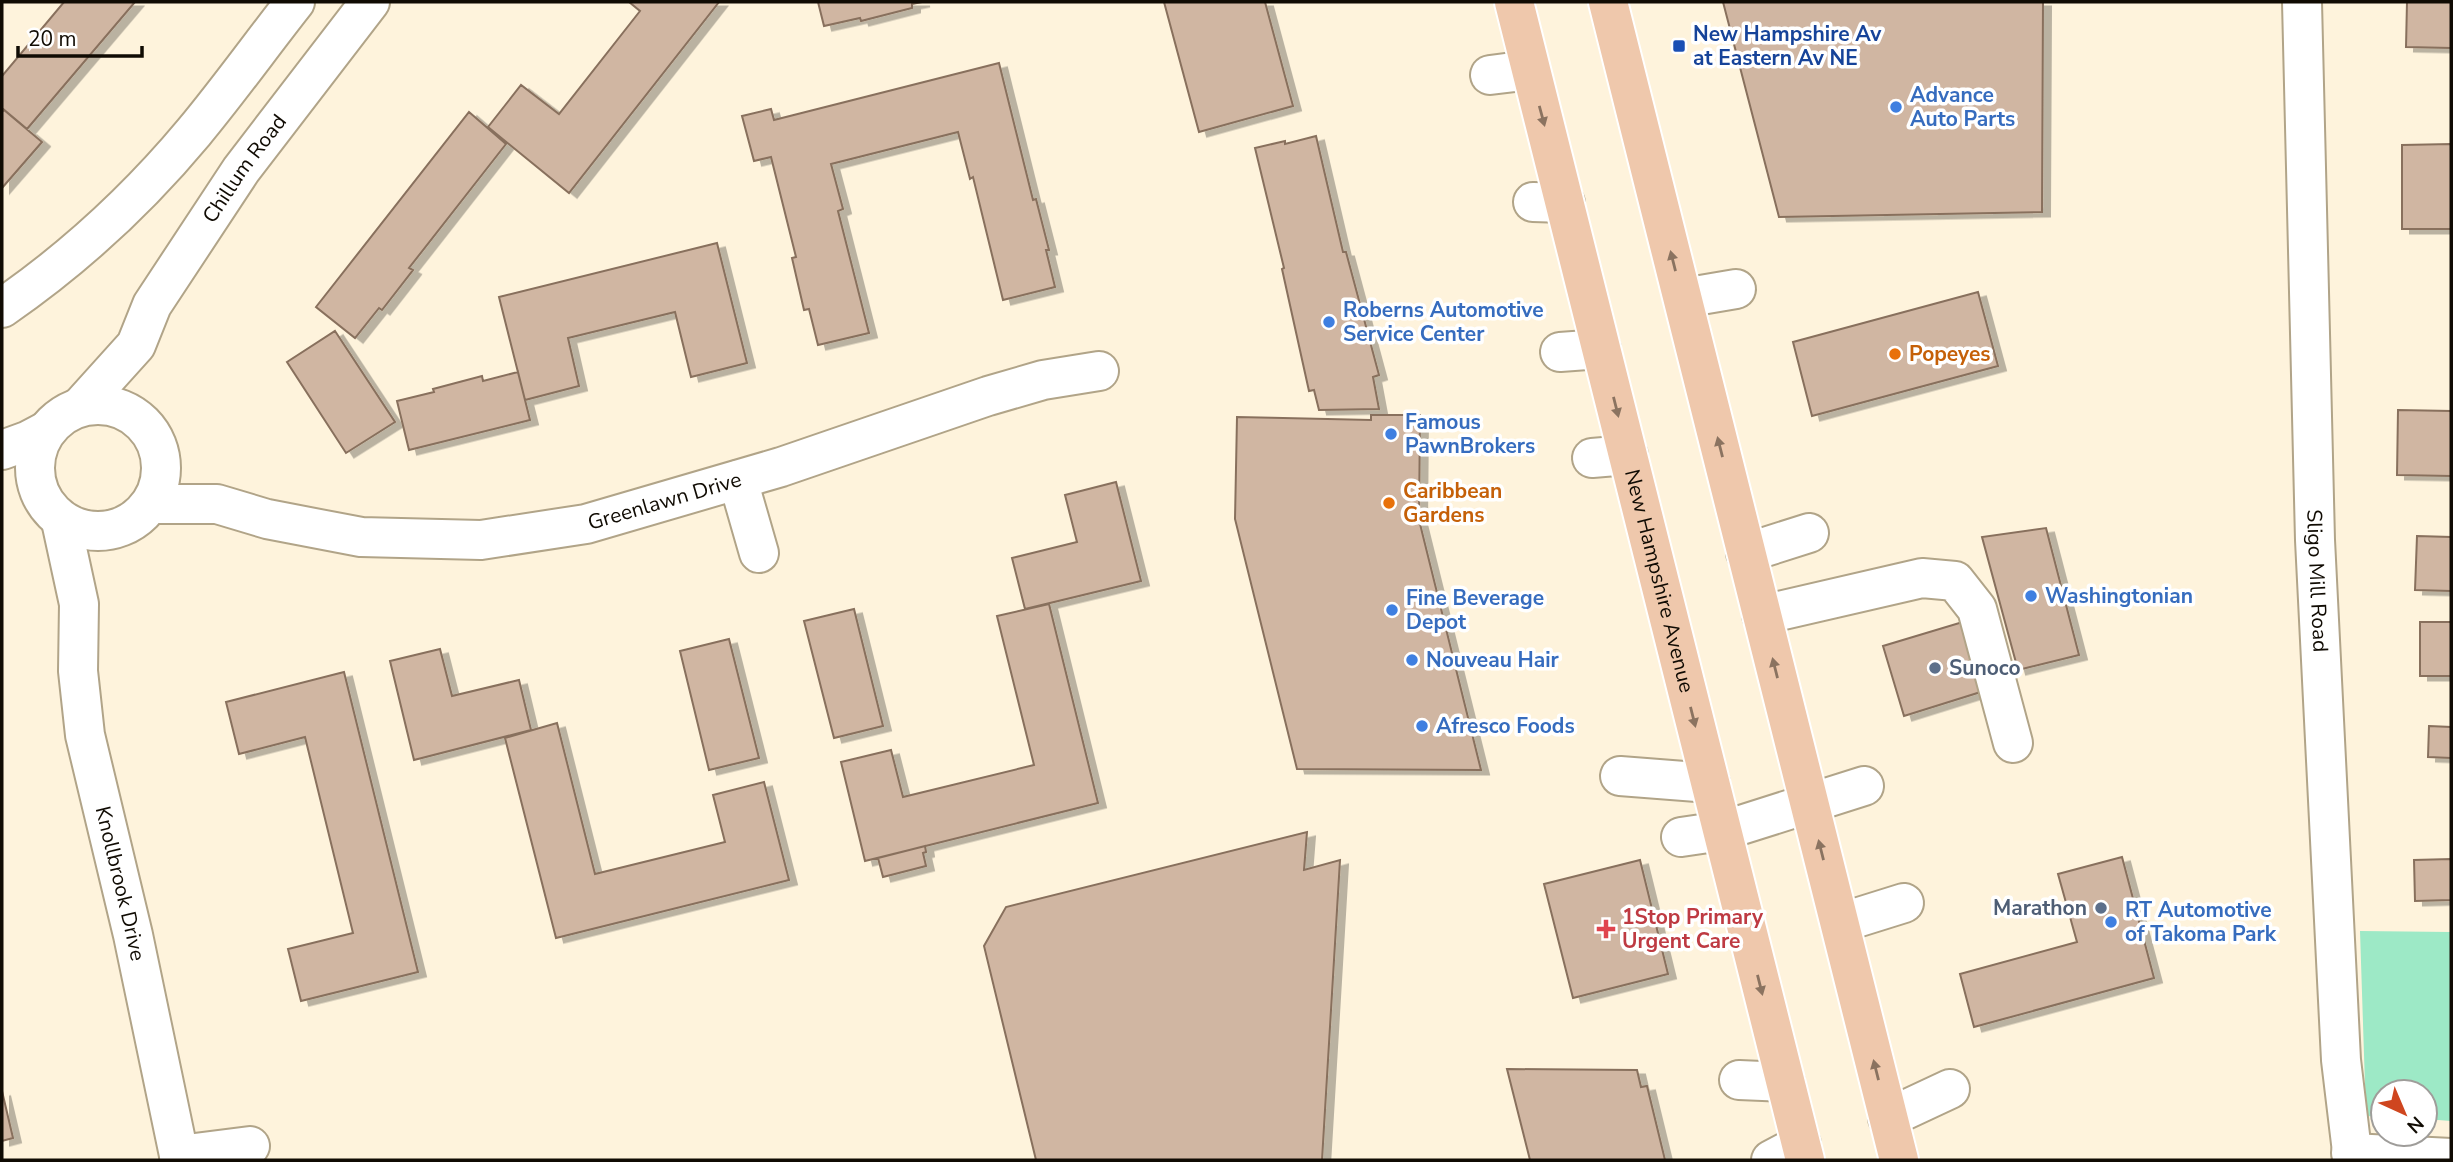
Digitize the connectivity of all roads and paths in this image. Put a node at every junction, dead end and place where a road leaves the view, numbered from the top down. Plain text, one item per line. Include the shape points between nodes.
1 (295, 2) edge
2 (370, 2) edge
3 (1514, 2) edge
4 (1608, 2) edge
5 (2302, 2) edge
6 (1530, 70) junction
7 (1490, 75) dead end
8 (1735, 289) dead end
9 (1683, 298) junction
10 (2, 308) edge
11 (136, 345) junction
12 (1601, 349) junction
13 (1560, 352) dead end
14 (1099, 371) dead end
15 (81, 407) junction
16 (46, 431) junction
17 (151, 437) junction
18 (2, 450) edge
19 (2, 468) edge
20 (738, 480) junction
21 (151, 504) junction
22 (217, 504) junction
23 (50, 507) junction
24 (118, 529) junction
25 (1809, 533) dead end
26 (759, 553) dead end
27 (1746, 553) junction
28 (79, 604) junction
29 (1762, 614) junction
30 (2012, 743) dead end
31 (1620, 776) dead end
32 (1710, 783) junction
33 (1864, 786) dead end
34 (1810, 805) junction
35 (1722, 831) junction
36 (1681, 837) dead end
37 (1904, 903) dead end
38 (1840, 923) junction
39 (1739, 1080) dead end
40 (1785, 1082) junction
41 (1950, 1089) dead end
42 (1888, 1118) junction
43 (250, 1146) dead end
44 (1793, 1155) edge
45 (2352, 1156) edge
46 (180, 1158) edge
47 (2451, 1158) edge
48 (1899, 1160) edge

1 - 10 street via 193,133 129,202 39,282
2 - 11 street, Chillum Road via 233,181 152,305
3 - 6 main road, New Hampshire Avenue
9 -> 4 main road
5 - 45 street, Sligo Mill Road via 2315,540 2341,1060
6 - 7 street
6 -> 12 main road, New Hampshire Avenue via 1549,203
8 - 9 street
27 -> 9 main road
11 - 15 street, Chillum Road
11 - 17 street, Chillum Road via 136,391
12 - 13 street
12 -> 32 main road, New Hampshire Avenue via 1610,456
14 - 20 street, Greenlawn Drive via 1043,380 988,396
15 - 16 street
15 - 17 street via 103,405 124,410
16 - 18 street
16 - 23 street via 34,473
17 - 21 street via 161,468
17 - 22 street, Greenlawn Drive via 187,482
19 - 23 street via 14,473
20 - 22 street, Greenlawn Drive via 586,523 481,540 361,537
20 - 26 street
21 - 22 street, Greenlawn Drive
21 - 24 street
23 - 24 street via 77,529
23 - 28 street, Knollbrook Drive
24 - 28 street, Knollbrook Drive
25 - 27 street
27 - 29 main road
28 - 46 street, Knollbrook Drive via 78,671 85,735
29 - 30 street via 1922,578 1955,581 1977,609
34 -> 29 main road
31 - 32 street
32 - 35 main road, New Hampshire Avenue
33 - 34 street
34 - 35 street
38 -> 34 main road
35 - 36 street
35 -> 40 main road, New Hampshire Avenue
37 - 38 street
42 -> 38 main road
39 - 40 street
40 - 44 main road, New Hampshire Avenue
41 - 42 street
42 - 48 main road
43 - 46 street
45 - 47 street

